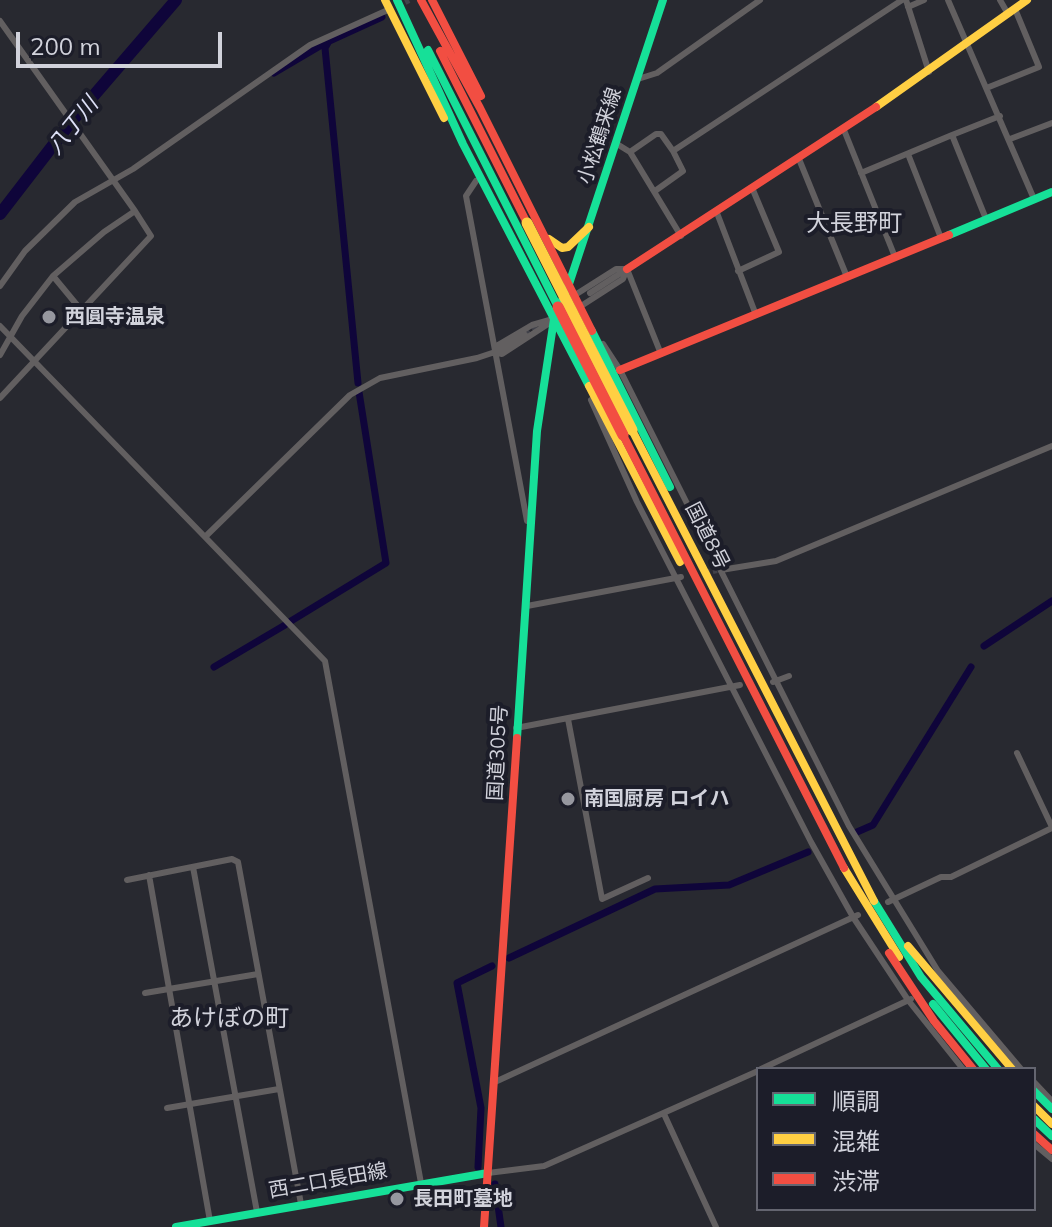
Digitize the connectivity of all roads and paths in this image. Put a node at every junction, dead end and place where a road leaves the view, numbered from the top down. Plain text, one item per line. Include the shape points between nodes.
1 (414, 0) edge
2 (421, 0) edge
3 (432, 0) edge
4 (663, 0) edge
5 (760, 0) edge
6 (924, 0) edge
7 (948, 0) edge
8 (1000, 0) edge
9 (1027, 0) edge
10 (394, 2) edge
11 (905, 2) edge
12 (1011, 12) junction
13 (0, 21) edge
14 (968, 44) junction
15 (929, 72) junction
16 (638, 79) junction
17 (989, 87) junction
18 (1000, 116) junction
19 (1052, 123) edge
20 (844, 130) junction
21 (952, 135) junction
22 (1010, 139) junction
23 (617, 144) junction
24 (673, 151) junction
25 (630, 152) junction
26 (908, 154) junction
27 (799, 159) junction
28 (861, 173) junction
29 (112, 178) junction
30 (476, 181) junction
31 (753, 190) junction
32 (655, 191) junction
33 (1052, 192) edge
34 (1034, 199) junction
35 (135, 211) junction
36 (717, 213) junction
37 (986, 219) junction
38 (522, 224) junction
39 (589, 227) junction
40 (541, 229) junction
41 (681, 236) junction
42 (941, 238) junction
43 (895, 257) junction
44 (627, 269) junction
45 (738, 271) junction
46 (53, 276) junction
47 (847, 277) junction
48 (569, 284) junction
49 (0, 286) edge
50 (538, 287) junction
51 (590, 293) dead end
52 (578, 301) junction
53 (82, 311) junction
54 (756, 315) junction
55 (554, 319) junction
56 (0, 326) edge
57 (591, 328) junction
58 (525, 335) tunnel mouth
59 (11, 339) junction
60 (495, 352) junction
61 (661, 354) junction
62 (0, 355) edge
63 (36, 363) junction
64 (576, 366) junction
65 (620, 370) junction
66 (545, 373) junction
67 (589, 392) junction
68 (0, 398) edge
69 (628, 432) junction
70 (1052, 446) edge
71 (530, 534) junction
72 (205, 537) junction
73 (719, 570) junction
74 (678, 577) junction
75 (527, 606) junction
76 (732, 624) junction
77 (728, 641) junction
78 (789, 676) dead end
79 (775, 681) junction
80 (736, 686) junction
81 (568, 719) junction
82 (516, 728) junction
83 (1017, 753) dead end
84 (1052, 828) edge
85 (193, 867) junction
86 (149, 875) junction
87 (648, 878) dead end
88 (127, 880) dead end
89 (885, 902) junction
90 (856, 916) junction
91 (872, 917) junction
92 (258, 974) junction
93 (215, 981) junction
94 (169, 989) junction
95 (145, 993) dead end
96 (911, 999) junction
97 (766, 1067) edge
98 (962, 1067) edge
99 (971, 1067) edge
100 (984, 1067) edge
101 (996, 1067) edge
102 (1010, 1067) edge
103 (1019, 1067) edge
104 (756, 1072) edge
105 (494, 1083) junction
106 (1036, 1084) edge
107 (279, 1089) junction
108 (1036, 1093) edge
109 (236, 1096) junction
110 (1052, 1101) edge
111 (191, 1104) junction
112 (167, 1108) dead end
113 (1036, 1108) edge
114 (1052, 1109) edge
115 (664, 1114) junction
116 (1036, 1121) edge
117 (1052, 1124) edge
118 (1036, 1136) edge
119 (1052, 1136) edge
120 (1036, 1146) edge
121 (1052, 1150) edge
122 (1052, 1159) edge
123 (488, 1173) junction
124 (421, 1183) junction
125 (301, 1204) junction
126 (257, 1212) junction
127 (210, 1221) junction
128 (176, 1227) edge
129 (484, 1227) edge
130 (716, 1227) edge

1 - 38 main road, 国道8号
2 - 40 main road
3 - 40 main road via 534,200
4 - 16 main road, 小松鶴来線
5 - 16 street via 657,73
6 - 11 street
7 - 14 street
8 - 12 street
9 - 12 main road
10 - 29 street via 310,45 133,169
10 - 30 main road
10 - 38 main road, 国道8号
10 - 50 main road
11 - 15 street
11 - 24 street
12 - 14 main road
12 - 17 street via 1039,67
13 - 29 street
14 - 15 main road
14 - 17 street
15 - 20 main road
16 - 23 main road, 小松鶴来線
17 - 18 street
18 - 21 street
18 - 22 street
19 - 22 street
20 - 27 main road
20 - 28 street
21 - 26 street
21 - 37 street
22 - 34 street
23 - 25 street
23 - 39 main road, 小松鶴来線
24 - 25 street via 656,134
24 - 32 street via 683,171
25 - 32 street
26 - 28 street
26 - 42 street
27 - 31 main road
27 - 47 street
28 - 43 street
29 - 35 street
29 - 49 street via 53,221
30 - 50 main road via 523,272
30 - 60 street via 466,196
31 - 36 main road
31 - 45 street via 779,252
32 - 41 street
33 - 34 main road
34 - 37 main road
35 - 46 street
35 - 53 street via 151,236
36 - 41 main road
36 - 45 street
37 - 42 main road
38 - 69 main road, 国道8号, bridge
39 - 40 main road via 562,248
39 - 48 main road, 小松鶴来線
40 - 48 main road
41 - 44 main road
42 - 43 main road
43 - 47 main road
44 - 51 street
44 - 52 street via 616,269
44 - 52 street via 623,279
44 - 61 street
45 - 54 street
46 - 53 street
46 - 59 street
47 - 54 main road
48 - 52 main road
48 - 55 main road, 国道305号
50 - 55 main road
52 - 55 street
52 - 55 street
52 - 57 main road
53 - 63 street
54 - 61 main road
55 - 60 street via 532,325
55 - 64 main road
55 - 66 main road, 国道305号
56 - 59 street
57 - 65 street
57 - 76 main road via 733,613
58 - 60 street
59 - 62 street
59 - 63 street
60 - 71 street
60 - 72 street via 380,378 350,395
61 - 65 main road
63 - 68 street
63 - 72 street
64 - 66 main road via 560,360
64 - 67 main road
65 - 73 street
66 - 71 main road, 国道305号
67 - 74 street via 594,413
67 - 77 main road
69 - 76 main road, 国道8号
69 - 77 main road, 国道8号
70 - 73 street via 776,561
71 - 75 main road, 国道305号
72 - 124 street via 325,661
73 - 79 street
74 - 75 street
74 - 80 street
75 - 82 main road, 国道305号
76 - 89 main road, 国道8号 via 844,848
77 - 91 main road, 国道8号
78 - 79 street
79 - 89 street
80 - 81 street
80 - 90 street
81 - 82 street
81 - 87 street via 602,899
82 - 105 main road, 国道305号
83 - 84 street
84 - 89 street
85 - 86 street
85 - 92 street via 238,862
85 - 93 street
86 - 88 street
86 - 94 street
89 - 101 main road, 国道8号 via 921,977
89 - 102 main road
89 - 103 street
90 - 96 street
90 - 105 street
91 - 99 main road via 875,931 906,980
91 - 100 main road, 国道8号
92 - 93 street
92 - 107 street
93 - 94 street
93 - 109 street
94 - 95 street
94 - 111 street
96 - 97 street
96 - 98 street
104 - 115 street
105 - 123 main road, 国道305号
106 - 110 street
107 - 109 street
107 - 125 street
108 - 114 main road
109 - 111 street
109 - 126 street
111 - 112 street
111 - 127 street
113 - 117 main road
115 - 123 street via 544,1166
115 - 130 street
116 - 119 main road
118 - 121 main road
120 - 122 street
123 - 124 main road, 西二口長田線
123 - 129 main road, 国道305号
124 - 125 main road, 西二口長田線
125 - 126 main road, 西二口長田線
126 - 127 main road, 西二口長田線
127 - 128 main road, 西二口長田線

